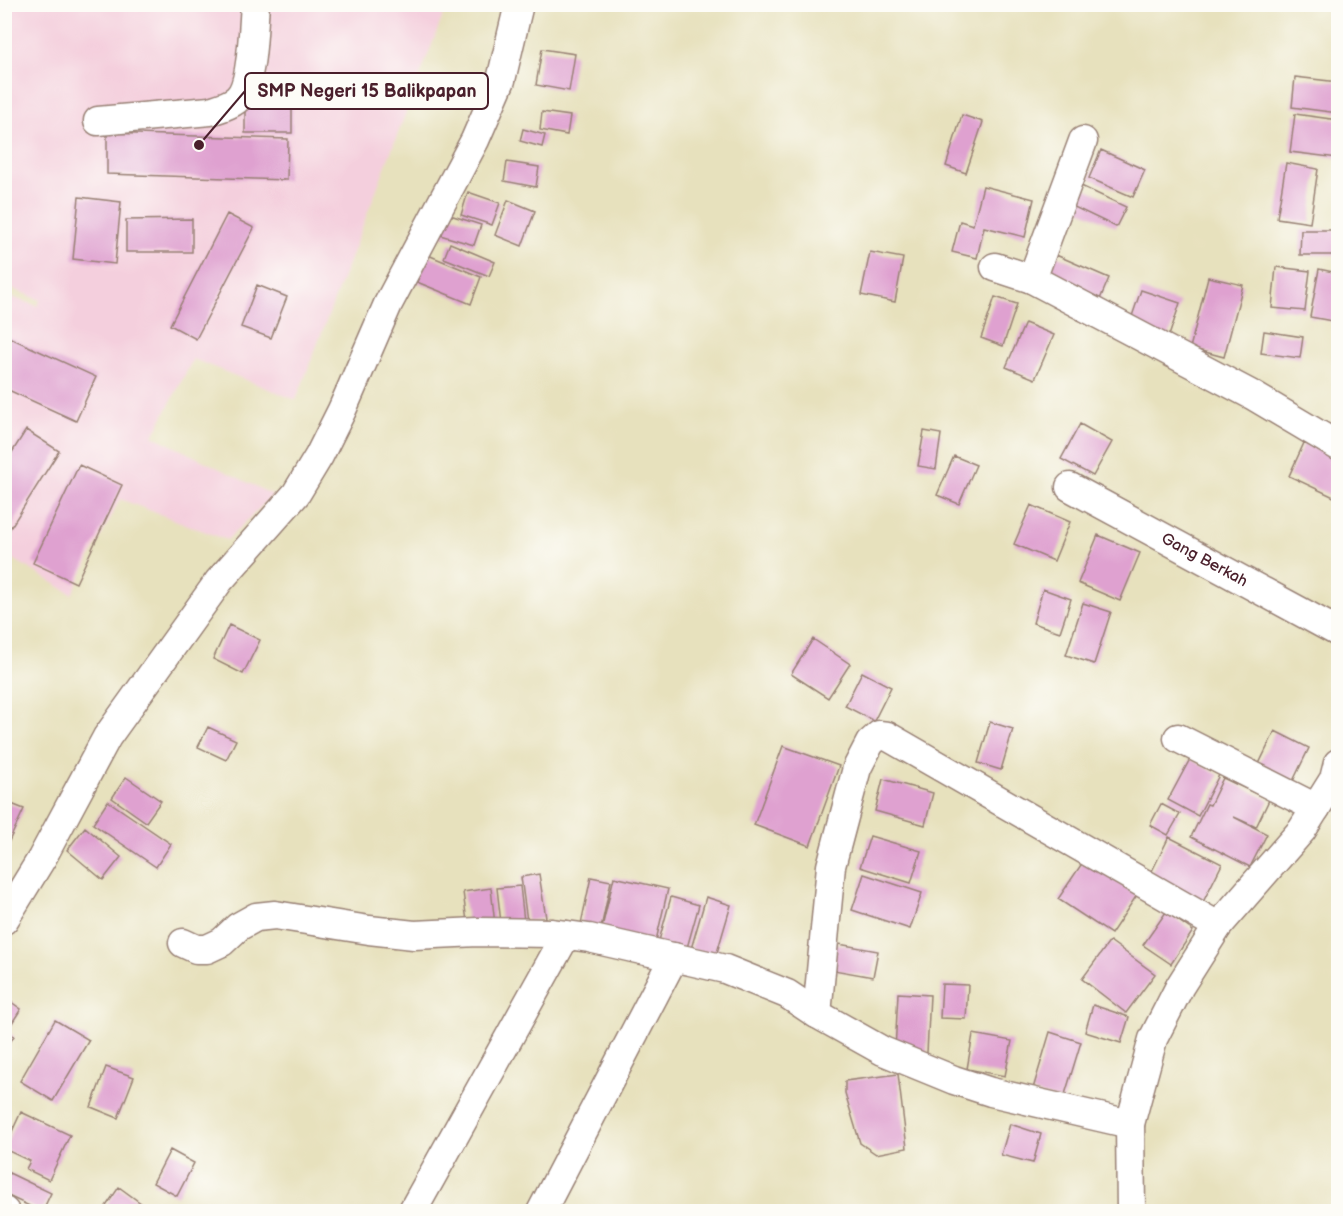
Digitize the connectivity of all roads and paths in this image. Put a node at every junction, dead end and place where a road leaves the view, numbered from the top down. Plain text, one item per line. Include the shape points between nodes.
1 (255, 4) edge
2 (519, 4) edge
3 (98, 121) dead end
4 (1083, 141) dead end
5 (995, 267) dead end
6 (1032, 279) junction
7 (1338, 446) edge
8 (1070, 487) dead end
9 (1338, 632) edge
10 (1178, 738) dead end
11 (1338, 763) edge
12 (1316, 808) junction
13 (4, 920) edge
14 (1218, 926) junction
15 (566, 935) junction
16 (183, 943) dead end
17 (674, 957) junction
18 (817, 1014) junction
19 (1130, 1124) junction
20 (1131, 1211) edge
21 (412, 1212) edge
22 (540, 1212) edge
23 (1141, 1212) edge

1 - 3 street via 247,80 237,100 210,111
2 - 13 street via 501,80 479,130 388,304 319,456 296,494 219,581 107,737
4 - 6 street
5 - 6 street
6 - 7 street via 1252,395
8 - 9 street, Gang Berkah
10 - 12 street
11 - 12 street via 1334,779
12 - 14 street via 1302,830
14 - 18 street via 887,736 879,735 870,743 857,768 831,866
14 - 19 street via 1180,986 1153,1039
15 - 16 street via 414,935 275,915 256,917 207,950
15 - 17 street
15 - 21 street
17 - 18 street via 725,969 766,985
17 - 22 street
18 - 19 street via 883,1051 954,1080
19 - 20 street
20 - 23 street

